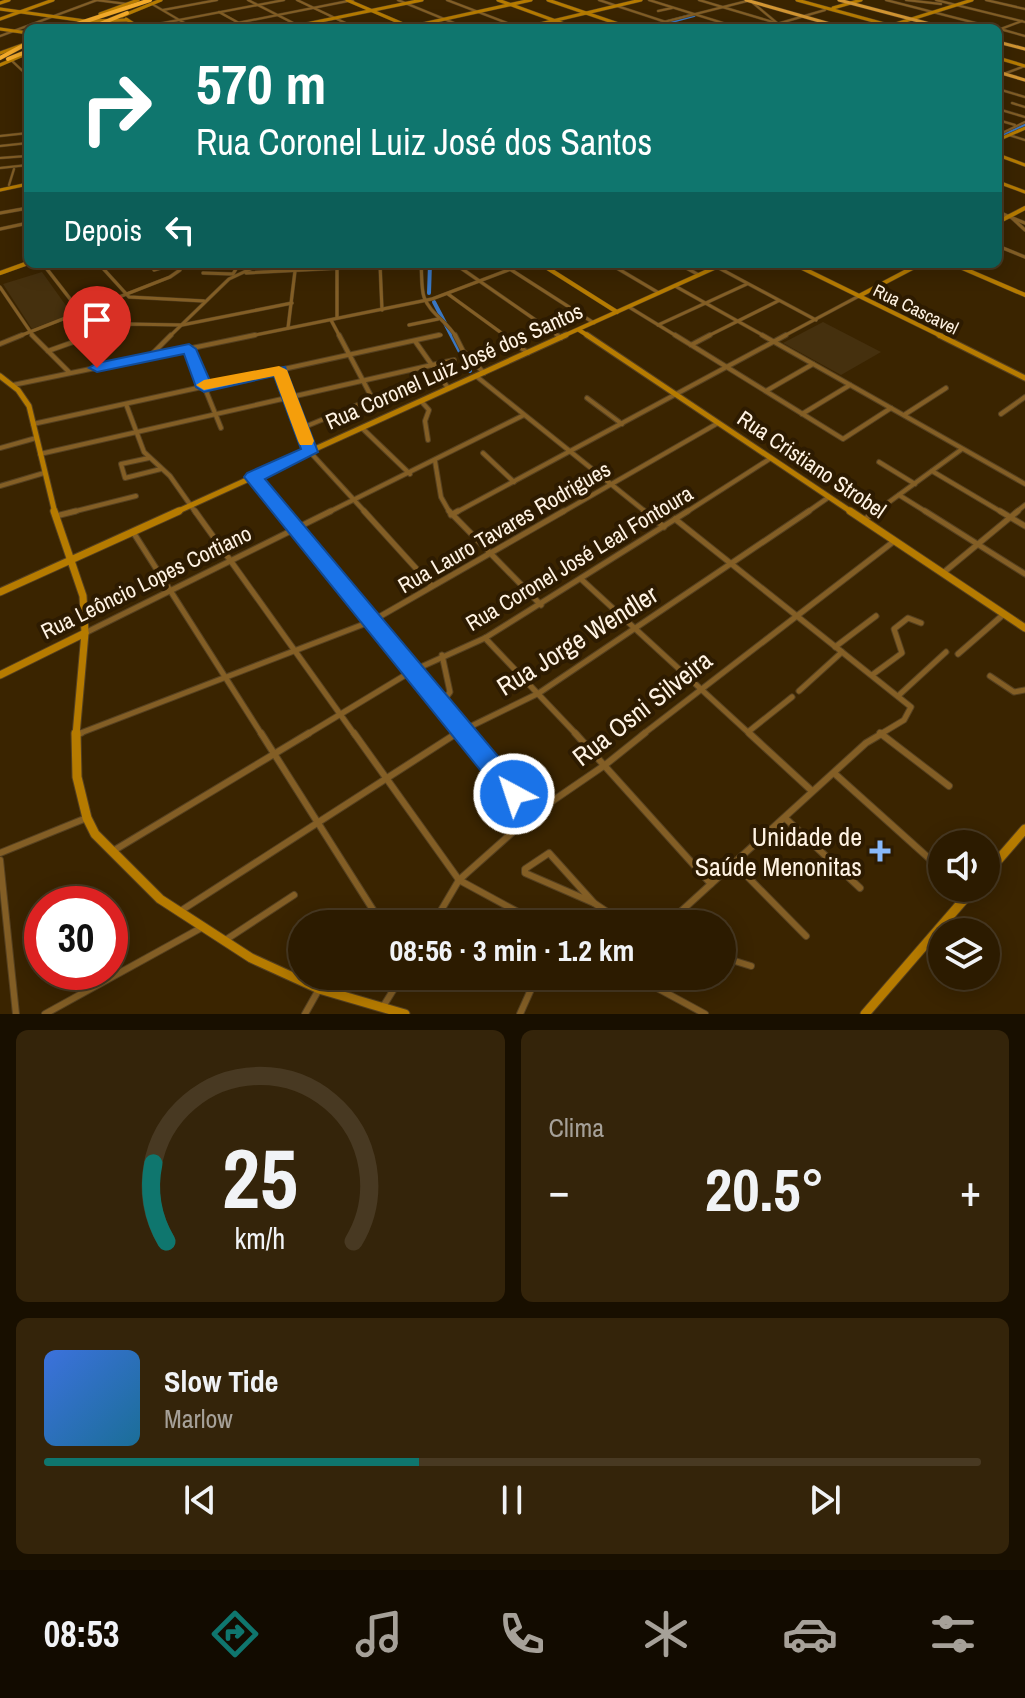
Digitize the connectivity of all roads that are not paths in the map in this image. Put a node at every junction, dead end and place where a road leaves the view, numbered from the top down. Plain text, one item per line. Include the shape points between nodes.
1 (9, 0) edge
2 (53, 0) edge
3 (96, 0) edge
4 (138, 0) edge
5 (196, 0) edge
6 (217, 0) edge
7 (248, 0) edge
8 (284, 0) edge
9 (297, 0) edge
10 (350, 0) edge
11 (398, 0) edge
12 (422, 0) edge
13 (447, 0) edge
14 (498, 0) edge
15 (531, 0) edge
16 (548, 0) edge
17 (599, 0) edge
18 (641, 0) edge
19 (649, 0) edge
20 (699, 0) edge
21 (748, 0) edge
22 (797, 0) edge
23 (839, 0) edge
24 (861, 0) edge
25 (886, 0) edge
26 (906, 0) edge
27 (936, 0) edge
28 (972, 0) edge
29 (986, 0) edge
30 (155, 1) edge
31 (790, 1) edge
32 (0, 3) edge
33 (202, 3) junction
34 (406, 3) junction
35 (851, 3) junction
36 (127, 4) junction
37 (954, 4) junction
38 (257, 5) junction
39 (511, 5) junction
40 (759, 5) junction
41 (617, 6) junction
42 (724, 7) junction
43 (313, 8) junction
44 (673, 8) junction
45 (0, 9) edge
46 (1025, 9) edge
47 (163, 10) junction
48 (827, 10) junction
49 (20, 11) junction
50 (371, 11) junction
51 (658, 11) dead end
52 (219, 12) junction
53 (478, 12) junction
54 (933, 12) junction
55 (586, 13) junction
56 (694, 14) junction
57 (277, 15) junction
58 (53, 16) junction
59 (122, 16) junction
60 (803, 16) junction
61 (91, 18) junction
62 (335, 18) junction
63 (0, 19) edge
64 (113, 19) junction
65 (445, 19) junction
66 (911, 19) junction
67 (127, 20) junction
68 (180, 20) junction
69 (85, 21) junction
70 (555, 21) junction
71 (1024, 21) edge
72 (665, 22) junction
73 (238, 23) junction
74 (32, 24) edge
75 (76, 24) edge
76 (100, 24) edge
77 (133, 24) edge
78 (160, 24) edge
79 (186, 24) edge
80 (233, 24) edge
81 (294, 24) edge
82 (312, 24) edge
83 (348, 24) edge
84 (400, 24) edge
85 (425, 24) edge
86 (457, 24) edge
87 (511, 24) edge
88 (541, 24) edge
89 (564, 24) edge
90 (618, 24) edge
91 (657, 24) edge
92 (671, 24) edge
93 (726, 24) edge
94 (778, 24) junction
95 (830, 24) edge
96 (876, 24) edge
97 (896, 24) edge
98 (930, 24) edge
99 (979, 24) edge
100 (24, 27) edge
101 (1002, 28) edge
102 (0, 29) edge
103 (1002, 30) edge
104 (13, 31) junction
105 (24, 32) edge
106 (0, 36) edge
107 (1025, 36) edge
108 (1002, 43) edge
109 (24, 44) edge
110 (24, 44) edge
111 (1025, 49) edge
112 (24, 53) edge
113 (24, 54) edge
114 (1, 57) edge
115 (1002, 58) edge
116 (11, 60) junction
117 (1025, 65) edge
118 (24, 72) edge
119 (1004, 74) joint
120 (1025, 80) edge
121 (1002, 90) edge
122 (1025, 97) edge
123 (1012, 103) dead end
124 (1025, 107) edge
125 (1002, 110) edge
126 (1025, 117) edge
127 (1002, 121) edge
128 (1025, 125) edge
129 (1017, 126) junction
130 (1002, 133) edge
131 (23, 134) joint
132 (1002, 134) edge
133 (1009, 135) junction
134 (0, 136) edge
135 (1025, 140) edge
136 (20, 141) dead end
137 (24, 143) edge
138 (0, 146) edge
139 (20, 149) dead end
140 (24, 156) edge
141 (1002, 156) edge
142 (18, 157) junction
143 (0, 158) edge
144 (24, 165) edge
145 (1025, 165) edge
146 (0, 168) edge
147 (14, 169) dead end
148 (11, 179) junction
149 (0, 181) edge
150 (1002, 183) edge
151 (9, 185) dead end
152 (24, 185) edge
153 (0, 190) edge
154 (1025, 192) edge
155 (1025, 208) edge
156 (24, 209) edge
157 (1002, 211) edge
158 (0, 213) edge
159 (1002, 214) edge
160 (1008, 216) junction
161 (1002, 220) edge
162 (1025, 223) edge
163 (24, 224) edge
164 (0, 229) edge
165 (1025, 230) edge
166 (1002, 248) edge
167 (1025, 257) edge
168 (24, 264) edge
169 (46, 268) edge
170 (102, 268) edge
171 (161, 268) edge
172 (180, 268) edge
173 (237, 268) edge
174 (254, 268) edge
175 (337, 268) joint
176 (380, 268) edge
177 (422, 268) edge
178 (460, 268) edge
179 (547, 268) edge
180 (617, 268) edge
181 (686, 268) edge
182 (715, 268) edge
183 (719, 268) edge
184 (802, 268) edge
185 (912, 268) edge
186 (962, 268) edge
187 (510, 269) joint
188 (154, 270) dead end
189 (295, 270) junction
190 (0, 273) edge
191 (203, 273) dead end
192 (245, 273) junction
193 (233, 274) junction
194 (699, 275) junction
195 (229, 279) junction
196 (479, 282) junction
197 (748, 284) junction
198 (675, 286) junction
199 (0, 287) edge
200 (659, 293) junction
201 (448, 294) junction
202 (125, 295) junction
203 (1025, 295) edge
204 (859, 296) junction
205 (426, 300) junction
206 (780, 300) junction
207 (204, 301) junction
208 (292, 303) junction
209 (705, 303) junction
210 (629, 307) junction
211 (382, 310) junction
212 (617, 312) junction
213 (81, 313) junction
214 (337, 318) junction
215 (442, 319) junction
216 (331, 320) junction
217 (816, 320) junction
218 (738, 321) junction
219 (594, 323) junction
220 (182, 325) junction
221 (409, 325) dead end
222 (658, 325) junction
223 (288, 328) junction
224 (579, 330) junction
225 (30, 333) junction
226 (441, 335) dead end
227 (561, 338) junction
228 (415, 341) junction
229 (774, 342) junction
230 (0, 344) edge
231 (691, 345) junction
232 (189, 349) junction
233 (48, 351) junction
234 (528, 353) junction
235 (347, 356) junction
236 (149, 357) junction
237 (454, 360) dead end
238 (813, 364) junction
239 (431, 365) junction
240 (727, 367) junction
241 (279, 370) junction
242 (70, 373) junction
243 (484, 373) junction
244 (0, 376) edge
245 (476, 376) junction
246 (1025, 378) edge
247 (363, 381) junction
248 (13, 385) junction
249 (850, 385) junction
250 (204, 387) junction
251 (946, 388) dead end
252 (448, 389) junction
253 (766, 391) junction
254 (676, 395) junction
255 (291, 396) junction
256 (371, 396) dead end
257 (1025, 397) edge
258 (587, 398) dead end
259 (421, 401) junction
260 (126, 404) junction
261 (360, 404) dead end
262 (891, 408) junction
263 (216, 414) junction
264 (802, 414) junction
265 (1001, 414) dead end
266 (524, 415) junction
267 (904, 415) junction
268 (718, 423) junction
269 (33, 424) junction
270 (622, 424) junction
271 (221, 428) dead end
272 (302, 428) junction
273 (362, 428) junction
274 (134, 432) junction
275 (36, 438) junction
276 (428, 440) dead end
277 (0, 448) edge
278 (963, 449) junction
279 (310, 452) junction
280 (569, 452) junction
281 (483, 453) dead end
282 (40, 454) junction
283 (149, 458) junction
284 (771, 458) junction
285 (435, 461) junction
286 (879, 462) dead end
287 (163, 469) junction
288 (932, 471) junction
289 (44, 473) junction
290 (410, 474) junction
291 (253, 477) junction
292 (514, 482) junction
293 (915, 484) junction
294 (1025, 484) edge
295 (611, 485) junction
296 (0, 486) edge
297 (899, 495) junction
298 (136, 496) dead end
299 (829, 497) junction
300 (354, 499) junction
301 (1025, 505) edge
302 (191, 506) junction
303 (451, 515) junction
304 (56, 516) junction
305 (1010, 517) junction
306 (675, 519) junction
307 (864, 520) junction
308 (1025, 526) edge
309 (664, 527) junction
310 (295, 528) junction
311 (133, 532) junction
312 (895, 541) junction
313 (978, 544) junction
314 (489, 555) junction
315 (231, 560) junction
316 (69, 561) junction
317 (730, 564) junction
318 (943, 573) junction
319 (1025, 574) edge
320 (581, 579) junction
321 (432, 586) junction
322 (170, 590) junction
323 (0, 592) edge
324 (541, 605) junction
325 (1004, 614) junction
326 (795, 615) junction
327 (876, 616) dead end
328 (372, 621) junction
329 (921, 623) dead end
330 (1025, 628) edge
331 (636, 630) junction
332 (85, 633) junction
333 (485, 638) junction
334 (835, 647) junction
335 (295, 650) junction
336 (842, 652) junction
337 (946, 652) dead end
338 (958, 654) dead end
339 (442, 655) junction
340 (412, 671) junction
341 (0, 675) edge
342 (872, 675) junction
343 (990, 676) dead end
344 (225, 677) junction
345 (700, 688) junction
346 (1025, 690) edge
347 (799, 691) dead end
348 (539, 693) junction
349 (898, 696) junction
350 (792, 697) dead end
351 (440, 705) junction
352 (341, 712) junction
353 (461, 730) junction
354 (748, 732) junction
355 (880, 733) junction
356 (76, 735) junction
357 (274, 754) junction
358 (605, 765) junction
359 (834, 773) junction
360 (386, 778) junction
361 (949, 786) dead end
362 (813, 792) junction
363 (532, 815) junction
364 (87, 818) junction
365 (785, 818) junction
366 (317, 822) junction
367 (1025, 829) edge
368 (111, 852) junction
369 (0, 853) edge
370 (928, 857) edge
371 (1000, 858) edge
372 (0, 860) edge
373 (735, 864) junction
374 (459, 880) junction
375 (711, 884) junction
376 (860, 888) dead end
377 (294, 895) dead end
378 (958, 902) edge
379 (594, 903) junction
380 (373, 910) edge
381 (441, 910) edge
382 (514, 910) edge
383 (605, 910) edge
384 (682, 910) edge
385 (180, 911) junction
386 (204, 927) junction
387 (806, 936) dead end
388 (225, 941) junction
389 (736, 961) edge
390 (751, 966) dead end
391 (288, 976) edge
392 (318, 990) edge
393 (323, 990) edge
394 (393, 990) edge
395 (531, 990) edge
396 (661, 990) edge
397 (383, 1007) junction
398 (16, 1014) edge
399 (45, 1014) edge
400 (305, 1014) edge
401 (405, 1014) edge
402 (520, 1014) edge
403 (705, 1014) edge
404 (865, 1014) edge

1 - 32 main road
2 - 49 main road
3 - 36 street
3 - 58 street
4 - 36 main road
5 - 33 street
6 - 33 street
7 - 38 street
8 - 38 street
9 - 43 street
10 - 43 street
10 - 50 main road
11 - 34 street
12 - 34 main road
13 - 53 street
14 - 39 main road
15 - 39 main road
16 - 55 main road
17 - 41 street
18 - 41 main road
19 - 44 street
20 - 42 street
21 - 40 main road
21 - 42 street
22 - 48 main road
23 - 35 main road
24 - 35 main road
25 - 54 street
26 - 37 street
27 - 37 street
28 - 37 main road
29 - 46 street
30 - 47 street
30 - 59 highway
30 - 61 highway
31 - 48 main road
33 - 47 street
34 - 50 main road
34 - 65 street
35 - 48 main road
35 - 66 main road
36 - 61 main road
37 - 54 main road
37 - 71 street
38 - 52 street
38 - 57 street
39 - 53 main road
39 - 70 main road
40 - 60 main road
40 - 94 street
41 - 55 main road
41 - 72 street
42 - 56 street
42 - 94 street
43 - 57 street
43 - 62 street
44 - 51 street
44 - 56 street
45 - 49 main road
47 - 68 street
48 - 60 street
48 - 96 main road
49 - 58 main road
49 - 63 main road
50 - 62 main road
50 - 84 main road
52 - 68 street
52 - 73 street
53 - 65 main road
53 - 87 street
54 - 66 main road
54 - 99 street
55 - 70 main road
55 - 90 main road
56 - 72 street
56 - 93 street
57 - 73 street
57 - 81 street
58 - 69 main road
58 - 74 street
59 - 64 highway
59 - 67 main road
60 - 94 street
60 - 95 main road
61 - 69 highway
62 - 82 main road
62 - 83 street
64 - 67 main road
64 - 69 main road
64 - 76 highway
65 - 85 main road
65 - 86 street
66 - 97 main road
66 - 98 main road
67 - 77 main road
68 - 78 street
68 - 79 street
69 - 75 highway
70 - 88 main road
70 - 89 main road
71 - 101 street
72 - 91 street
72 - 92 street
73 - 80 street
100 - 104 street
102 - 104 main road
103 - 107 street
104 - 105 main road
104 - 106 street
108 - 111 main road
109 - 114 highway
110 - 114 main road
112 - 114 highway
113 - 116 main road
114 - 116 main road
115 - 117 main road
116 - 118 street
117 - 119 street
119 - 120 main road
121 - 122 street
123 - 124 street
125 - 126 street
127 - 129 street
128 - 129 street
128 - 133 main road
129 - 130 street
131 - 134 street
131 - 136 street
132 - 133 main road
133 - 135 street
137 - 138 street
139 - 142 street
140 - 142 street
141 - 145 main road
142 - 143 street
144 - 146 street
147 - 148 street
148 - 149 street
148 - 151 street
150 - 154 main road
152 - 153 main road
155 - 160 main road
156 - 158 street
157 - 160 street
159 - 160 street
160 - 161 main road
160 - 162 street
160 - 165 street
163 - 164 street
166 - 167 street
168 - 190 main road
169 - 213 street
170 - 202 street
171 - 188 street
172 - 202 street
173 - 193 street
174 - 192 street
175 - 189 street
175 - 214 street
176 - 211 street
177 - 205 street
178 - 196 street
179 - 212 main road
180 - 200 street
181 - 194 street
182 - 194 main road, Rua Coronel Luiz José dos Santos
183 - 197 street
184 - 204 main road, Rua Cascavel
185 - 204 main road
186 - 203 main road
187 - 196 street
187 - 219 street
189 - 192 street
189 - 208 street
191 - 193 street
192 - 195 street
193 - 195 street
194 - 198 main road, Rua Coronel Luiz José dos Santos
195 - 207 street
196 - 201 street
196 - 227 street
197 - 206 street
197 - 209 street
198 - 200 main road, Rua Coronel Luiz José dos Santos
198 - 209 street
199 - 225 street
200 - 210 main road, Rua Coronel Luiz José dos Santos
201 - 205 street
201 - 234 street
202 - 207 street
202 - 213 street
204 - 217 street
204 - 246 main road, Rua Cascavel
205 - 211 street
205 - 215 street
206 - 217 street
206 - 218 street
207 - 220 street
208 - 220 street
208 - 223 street
209 - 218 street
209 - 222 street
210 - 212 main road, Rua Coronel Luiz José dos Santos
210 - 222 street
211 - 214 street
212 - 219 main road, Rua Coronel Luiz José dos Santos
213 - 225 street
214 - 216 street
215 - 221 street
215 - 243 street
216 - 223 street
216 - 235 street
217 - 229 street
218 - 229 street
218 - 231 street
219 - 224 main road, Rua Coronel Luiz José dos Santos
220 - 233 street via 116,326
220 - 236 street
222 - 231 street
223 - 232 street
224 - 227 main road, Rua Coronel Luiz José dos Santos
224 - 254 main road, Rua Cristiano Strobel
225 - 230 street
225 - 233 street
226 - 228 street
227 - 234 main road, Rua Coronel Luiz José dos Santos
228 - 235 street
228 - 239 street
229 - 238 street
229 - 240 street
231 - 240 street
232 - 236 street
232 - 250 street
233 - 242 street
234 - 243 main road, Rua Coronel Luiz José dos Santos
235 - 241 street
235 - 247 street
236 - 242 street
237 - 239 street
238 - 249 street
238 - 253 street
239 - 247 street
239 - 252 street
240 - 253 street
240 - 254 street
241 - 250 street
241 - 255 street
242 - 248 street
243 - 245 main road, Rua Coronel Luiz José dos Santos
244 - 248 main road
245 - 252 main road, Rua Coronel Luiz José dos Santos
245 - 266 street
247 - 255 street
247 - 256 street
248 - 269 main road via 29,406
249 - 262 street
249 - 264 street
250 - 260 street
250 - 263 street
251 - 267 street
252 - 259 main road, Rua Coronel Luiz José dos Santos
253 - 264 street
254 - 268 main road, Rua Cristiano Strobel
254 - 270 street
255 - 263 street
255 - 272 street
257 - 265 street
258 - 270 street
259 - 273 main road, Rua Coronel Luiz José dos Santos
259 - 276 street via 429,410
260 - 269 street
260 - 274 street
261 - 272 street
262 - 264 street via 843,439
262 - 267 street
263 - 271 street
263 - 274 street
266 - 280 street
266 - 285 street, Rua Leôncio Lopes Cortiano
267 - 278 street
268 - 284 main road, Rua Cristiano Strobel
268 - 295 street, Rua Lauro Tavares Rodrigues
269 - 275 main road
270 - 280 street
272 - 279 street
273 - 279 main road, Rua Coronel Luiz José dos Santos
273 - 290 street
274 - 282 street
274 - 283 street
275 - 277 street
275 - 282 main road
278 - 288 street
278 - 294 street
279 - 291 main road, Rua Coronel Luiz José dos Santos
279 - 300 street
280 - 292 street
280 - 295 street
281 - 292 street
282 - 289 main road
283 - 287 street
283 - 287 street via 121,464 124,477
284 - 299 main road, Rua Cristiano Strobel
284 - 306 street, Rua Coronel José Leal Fontoura
285 - 290 street, Rua Leôncio Lopes Cortiano
285 - 303 street via 441,497
286 - 293 street
287 - 302 street
288 - 293 street
288 - 305 street
289 - 296 street
289 - 304 main road
290 - 300 street, Rua Leôncio Lopes Cortiano
291 - 302 main road, Rua Coronel Luiz José dos Santos
291 - 310 street
292 - 303 street
293 - 297 street
295 - 309 street
295 - 314 street, Rua Lauro Tavares Rodrigues
297 - 307 street
297 - 313 street
298 - 304 street
299 - 307 main road, Rua Cristiano Strobel
299 - 317 street, Rua Jorge Wendler
300 - 310 street, Rua Leôncio Lopes Cortiano
300 - 321 street
301 - 305 street
302 - 311 main road, Rua Coronel Luiz José dos Santos
302 - 315 street
303 - 314 street
304 - 316 main road
305 - 308 street
305 - 313 street
306 - 309 street, Rua Coronel José Leal Fontoura
306 - 317 street
307 - 312 main road, Rua Cristiano Strobel
309 - 320 street, Rua Coronel José Leal Fontoura
310 - 315 street, Rua Leôncio Lopes Cortiano
310 - 328 street
311 - 316 main road, Rua Coronel Luiz José dos Santos
311 - 322 street
312 - 318 main road, Rua Cristiano Strobel
312 - 326 street, Rua Osni Silveira
313 - 318 street
313 - 319 street
314 - 321 street, Rua Lauro Tavares Rodrigues
314 - 324 street
315 - 322 street, Rua Leôncio Lopes Cortiano
315 - 335 street
316 - 323 main road, Rua Coronel Luiz José dos Santos
316 - 332 main road via 83,596
317 - 326 street
317 - 331 street, Rua Jorge Wendler
318 - 325 main road, Rua Cristiano Strobel
320 - 324 street, Rua Coronel José Leal Fontoura
320 - 331 street
321 - 328 street, Rua Lauro Tavares Rodrigues
322 - 332 street, Rua Leôncio Lopes Cortiano
322 - 344 street
324 - 333 street, Rua Coronel José Leal Fontoura
325 - 330 main road, Rua Cristiano Strobel
325 - 338 street
326 - 334 street
326 - 345 street, Rua Osni Silveira
327 - 334 street
328 - 335 street, Rua Lauro Tavares Rodrigues
328 - 340 street
329 - 342 street via 908,618 894,629 902,653
331 - 345 street
331 - 348 street, Rua Jorge Wendler
332 - 341 main road, Rua Leôncio Lopes Cortiano
332 - 356 main road
333 - 339 street, Rua Coronel José Leal Fontoura
333 - 348 street
334 - 336 street
335 - 344 street, Rua Lauro Tavares Rodrigues
335 - 352 street
336 - 342 street
336 - 347 street
337 - 349 street
339 - 340 street, Rua Coronel José Leal Fontoura
339 - 351 street via 450,692
340 - 351 street
340 - 352 street, Rua Coronel José Leal Fontoura
342 - 349 street
343 - 346 street via 1014,692
344 - 356 street, Rua Lauro Tavares Rodrigues
344 - 357 street
345 - 354 street
345 - 358 street, Rua Osni Silveira
348 - 353 street, Rua Jorge Wendler
348 - 358 street
349 - 355 street via 911,707 904,720
350 - 354 street
351 - 353 street
352 - 357 street, Rua Coronel José Leal Fontoura
352 - 360 street
353 - 360 street, Rua Jorge Wendler
353 - 363 street
354 - 362 street
355 - 359 street
355 - 361 street
356 - 364 main road via 77,777
357 - 366 street
357 - 368 street, Rua Coronel José Leal Fontoura
358 - 363 street, Rua Osni Silveira
358 - 375 street
359 - 362 street
359 - 370 street
360 - 366 street, Rua Jorge Wendler
360 - 374 street
362 - 365 street
363 - 374 street, Rua Osni Silveira
364 - 368 main road
364 - 369 street
365 - 373 street
365 - 376 street
366 - 380 street
366 - 385 street, Rua Jorge Wendler
367 - 371 main road
368 - 385 main road
372 - 398 street
373 - 375 street
373 - 387 street
374 - 381 street, Rua Osni Silveira
374 - 382 street
375 - 384 street
377 - 388 street
378 - 404 main road
379 - 379 street via 549,853 525,869 525,873
379 - 383 street
385 - 386 main road
386 - 388 main road
386 - 399 street
388 - 391 main road
389 - 390 street
392 - 400 street
393 - 397 main road
394 - 397 street
395 - 402 street
396 - 403 street
397 - 401 main road

